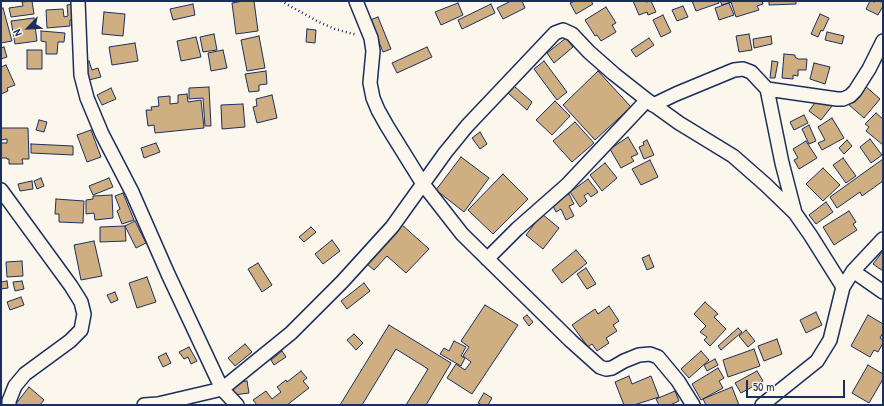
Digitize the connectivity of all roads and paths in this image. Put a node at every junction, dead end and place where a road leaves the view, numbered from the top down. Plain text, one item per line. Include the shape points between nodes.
1 (78, 1) edge
2 (281, 1) edge
3 (356, 1) edge
4 (371, 38) junction
5 (883, 41) edge
6 (767, 89) junction
7 (650, 103) junction
8 (423, 184) junction
9 (1, 190) edge
10 (795, 213) junction
11 (883, 239) edge
12 (487, 259) junction
13 (853, 271) junction
14 (843, 287) junction
15 (883, 292) edge
16 (222, 390) junction
17 (8, 405) edge
18 (144, 405) edge
19 (157, 405) edge
20 (237, 405) edge
21 (693, 405) edge
22 (762, 405) edge

1 - 16 street via 81,75 86,98 132,192
2 - 4 path via 330,27
3 - 4 street
4 - 8 street via 373,51 370,83 373,98
5 - 6 street via 855,90 844,99
6 - 7 street via 751,72 743,69 734,70
6 - 10 street
7 - 8 street via 589,52 572,34 563,30 555,34 467,126
7 - 10 street via 733,156
7 - 12 street
8 - 12 street via 462,234
8 - 16 street via 392,227 342,282 291,333
9 - 17 street via 71,286 81,302 84,314 80,330 70,341 25,374 15,386
10 - 14 street
11 - 13 street
12 - 21 street via 600,367 606,370 639,355 650,354 658,357 678,380
13 - 14 street
13 - 15 street
14 - 22 street via 830,340 817,361
16 - 19 street
16 - 20 street
18 - 19 street

